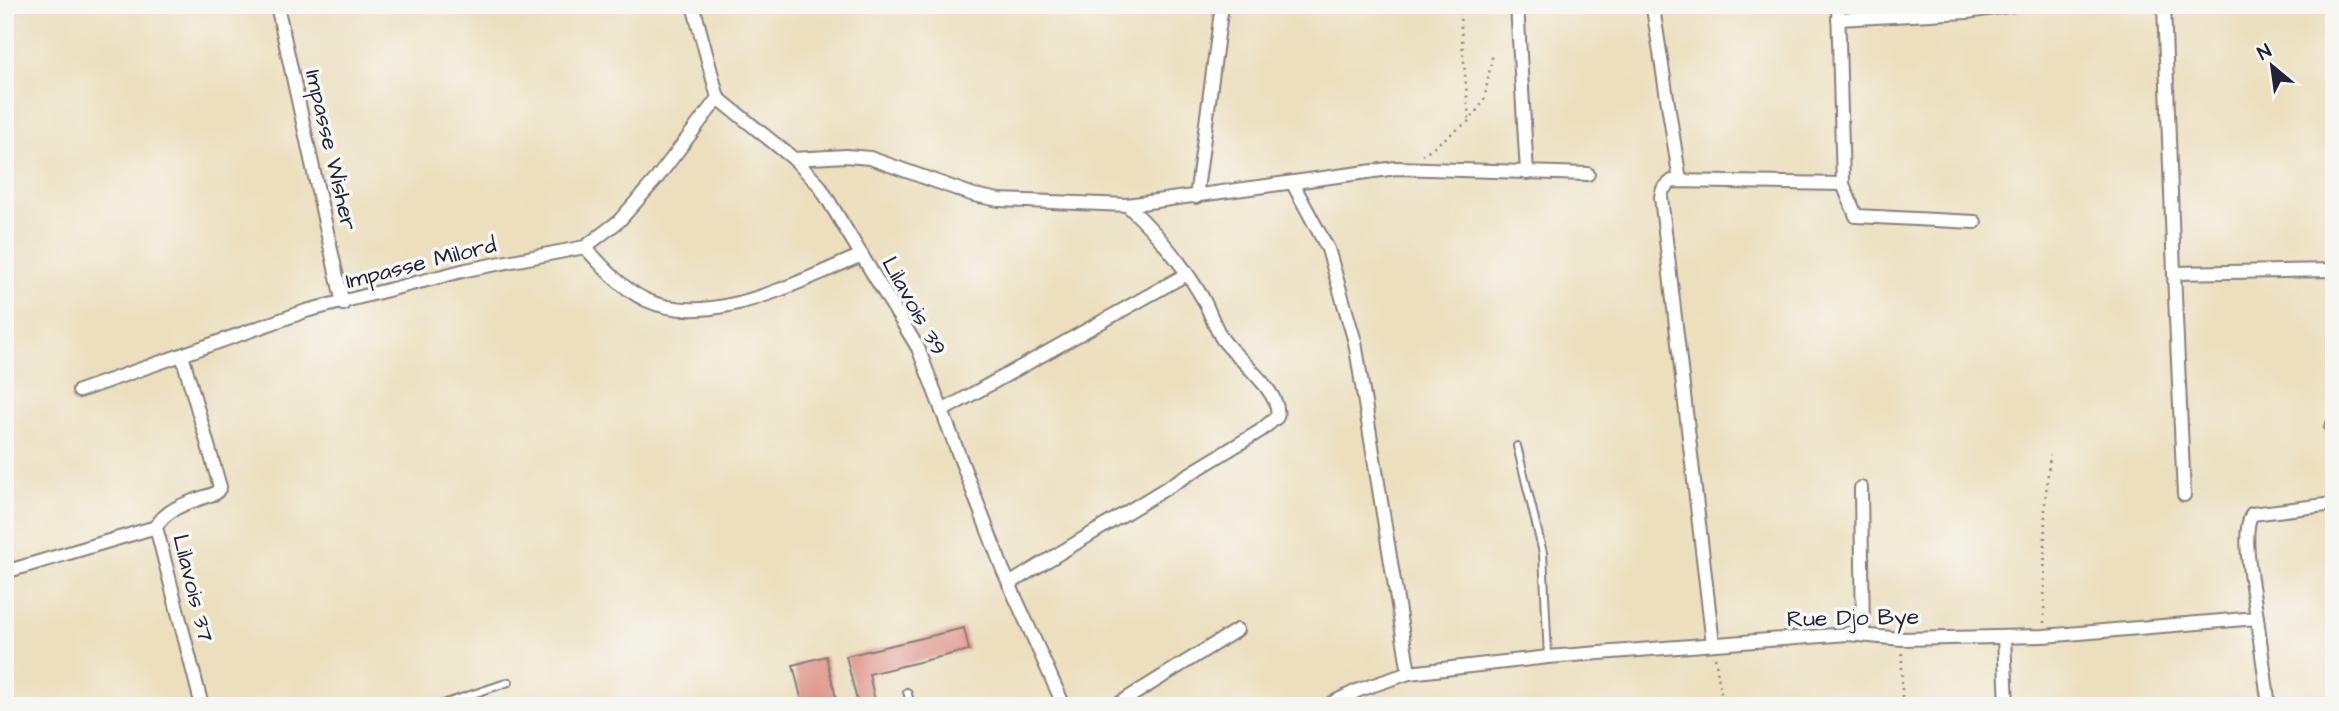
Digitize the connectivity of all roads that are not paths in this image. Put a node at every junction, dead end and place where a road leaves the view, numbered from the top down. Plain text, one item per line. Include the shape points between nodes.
1 (277, 5) edge
2 (693, 5) edge
3 (1222, 5) edge
4 (1517, 5) edge
5 (2013, 5) edge
6 (2164, 5) edge
7 (1653, 8) dead end
8 (1838, 12) edge
9 (718, 98) junction
10 (794, 159) junction
11 (1527, 173) junction
12 (1588, 174) dead end
13 (1680, 181) junction
14 (1293, 184) junction
15 (1843, 184) junction
16 (1196, 197) junction
17 (1127, 205) junction
18 (1975, 222) dead end
19 (585, 247) junction
20 (862, 255) junction
21 (2334, 270) edge
22 (2174, 273) junction
23 (1187, 274) junction
24 (344, 304) junction
25 (182, 355) junction
26 (79, 391) dead end
27 (942, 411) junction
28 (1517, 446) dead end
29 (1861, 488) dead end
30 (2183, 495) dead end
31 (2334, 503) edge
32 (156, 527) junction
33 (5, 572) edge
34 (1009, 584) junction
35 (2257, 618) junction
36 (1237, 630) dead end
37 (1863, 635) junction
38 (2004, 637) junction
39 (1713, 644) junction
40 (1548, 657) junction
41 (1409, 673) junction
42 (509, 682) dead end
43 (907, 692) dead end
44 (202, 706) edge
45 (437, 706) edge
46 (912, 706) edge
47 (1064, 706) edge
48 (1115, 706) edge
49 (1326, 706) edge
50 (2007, 706) edge
51 (2269, 706) edge

1 - 24 street, Impasse Wisher
2 - 9 street
3 - 16 street
4 - 11 street
5 - 8 street via 1967,12
6 - 22 street
7 - 13 street
8 - 15 street
9 - 10 street, Lilavois 39
9 - 19 street, Impasse Milord via 650,187 619,221
10 - 17 street via 870,159 999,200
10 - 20 street, Lilavois 39 via 819,185
11 - 12 street
11 - 14 street via 1396,168
13 - 15 street
13 - 39 street via 1668,183 1661,197
14 - 16 street
14 - 41 street via 1328,249 1355,342
15 - 18 street via 1856,216
16 - 17 street
17 - 23 street via 1169,247
19 - 20 street via 612,276 645,300 668,308 692,309 729,305 769,293
19 - 24 street, Impasse Milord via 466,270
20 - 27 street, Lilavois 39 via 918,348
21 - 22 street
22 - 30 street
23 - 27 street
23 - 34 street via 1221,336 1271,394 1277,417
24 - 25 street, Impasse Milord via 306,312
25 - 26 street, Impasse Milord
25 - 32 street, Lilavois 37 via 220,488 172,510
27 - 34 street, Lilavois 39
28 - 40 lane via 1543,553
29 - 37 street
31 - 35 street via 2252,514 2247,522
32 - 33 street
32 - 44 street, Lilavois 37
34 - 47 street, Lilavois 39
35 - 38 street, Rue Djo Bye
35 - 51 street
36 - 48 street
37 - 38 street, Rue Djo Bye
37 - 39 street, Rue Djo Bye
38 - 50 street
39 - 40 street, Rue Djo Bye
40 - 41 street, Rue Djo Bye
41 - 49 street, Rue Djo Bye
42 - 45 lane
43 - 46 lane

